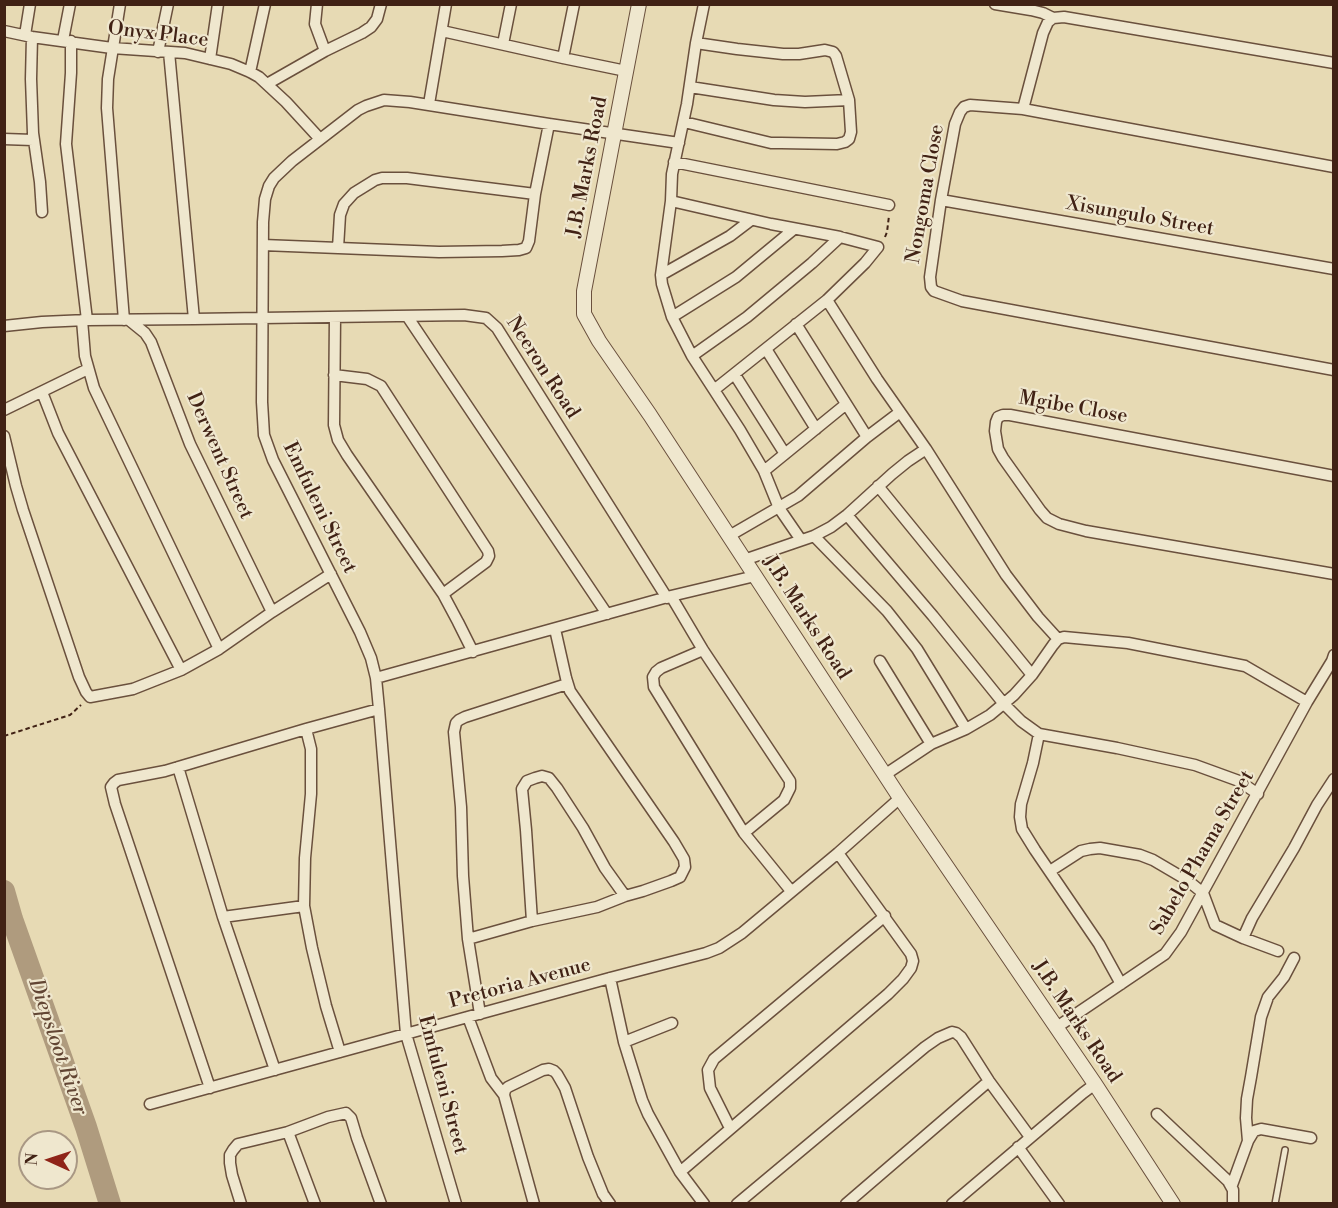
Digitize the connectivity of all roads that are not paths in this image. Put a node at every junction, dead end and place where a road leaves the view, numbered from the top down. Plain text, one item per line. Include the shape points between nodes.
1 (30, 4) edge
2 (70, 4) edge
3 (120, 4) edge
4 (168, 4) edge
5 (218, 4) edge
6 (265, 4) edge
7 (317, 4) edge
8 (381, 4) edge
9 (446, 4) edge
10 (511, 4) edge
11 (574, 4) edge
12 (639, 4) edge
13 (704, 4) edge
14 (995, 4) edge
15 (1053, 18) junction
16 (4, 31) edge
17 (442, 31) junction
18 (29, 36) junction
19 (67, 41) junction
20 (696, 43) junction
21 (503, 44) junction
22 (112, 48) junction
23 (325, 51) junction
24 (163, 52) junction
25 (563, 58) junction
26 (210, 59) junction
27 (1334, 63) edge
28 (626, 71) junction
29 (250, 72) junction
30 (267, 84) junction
31 (690, 87) junction
32 (849, 100) junction
33 (429, 104) junction
34 (1023, 110) junction
35 (684, 122) junction
36 (549, 124) junction
37 (614, 133) junction
38 (4, 139) edge
39 (33, 140) junction
40 (320, 140) junction
41 (679, 143) junction
42 (674, 162) junction
43 (1334, 167) edge
44 (535, 194) junction
45 (941, 200) junction
46 (671, 201) junction
47 (890, 205) road end
48 (42, 212) dead end
49 (751, 220) junction
50 (794, 229) junction
51 (840, 237) junction
52 (263, 245) junction
53 (338, 248) junction
54 (1334, 269) edge
55 (661, 275) junction
56 (827, 300) junction
57 (407, 316) junction
58 (335, 317) junction
59 (672, 317) junction
60 (263, 318) junction
61 (84, 320) junction
62 (127, 320) junction
63 (194, 320) junction
64 (796, 324) junction
65 (4, 326) edge
66 (766, 350) junction
67 (692, 356) junction
68 (88, 369) junction
69 (1334, 370) edge
70 (334, 375) junction
71 (735, 375) junction
72 (714, 390) junction
73 (42, 392) junction
74 (846, 405) junction
75 (4, 410) edge
76 (900, 412) junction
77 (816, 429) junction
78 (4, 436) edge
79 (867, 438) junction
80 (926, 449) junction
81 (785, 454) junction
82 (764, 471) junction
83 (1334, 476) edge
84 (878, 486) junction
85 (779, 508) junction
86 (847, 515) junction
87 (729, 536) junction
88 (814, 536) junction
89 (801, 540) junction
90 (744, 560) junction
91 (331, 574) junction
92 (1334, 574) edge
93 (755, 576) junction
94 (443, 594) junction
95 (669, 597) junction
96 (272, 612) junction
97 (607, 614) junction
98 (555, 629) junction
99 (1059, 639) junction
100 (219, 649) junction
101 (703, 650) junction
102 (473, 652) junction
103 (1334, 655) edge
104 (880, 661) dead end
105 (180, 670) junction
106 (1032, 675) junction
107 (376, 678) junction
108 (567, 684) junction
109 (1307, 702) junction
110 (1004, 704) junction
111 (379, 709) junction
112 (306, 729) junction
113 (966, 729) junction
114 (1039, 734) junction
115 (931, 744) junction
116 (178, 767) junction
117 (886, 774) junction
118 (1334, 779) edge
119 (1258, 794) junction
120 (900, 798) junction
121 (744, 833) junction
122 (838, 853) junction
123 (1050, 871) junction
124 (791, 891) junction
125 (1203, 893) junction
126 (625, 896) junction
127 (304, 906) junction
128 (885, 916) junction
129 (223, 917) junction
130 (532, 921) junction
131 (1243, 938) junction
132 (468, 939) junction
133 (1278, 951) dead end
134 (1294, 958) dead end
135 (610, 978) junction
136 (1121, 984) junction
137 (480, 1014) junction
138 (468, 1017) junction
139 (672, 1023) dead end
140 (1057, 1027) junction
141 (406, 1034) junction
142 (624, 1042) junction
143 (340, 1052) junction
144 (275, 1070) junction
145 (990, 1081) junction
146 (1095, 1084) junction
147 (210, 1088) junction
148 (504, 1095) junction
149 (150, 1104) dead end
150 (1157, 1114) dead end
151 (730, 1128) junction
152 (288, 1132) junction
153 (1030, 1137) junction
154 (1311, 1138) dead end
155 (1248, 1141) junction
156 (1018, 1147) junction
157 (1285, 1150) dead end
158 (680, 1172) junction
159 (1232, 1185) junction
160 (241, 1203) edge
161 (315, 1203) edge
162 (381, 1203) edge
163 (456, 1203) edge
164 (534, 1203) edge
165 (610, 1203) edge
166 (704, 1203) edge
167 (737, 1203) edge
168 (846, 1203) edge
169 (952, 1203) edge
170 (1059, 1203) edge
171 (1173, 1203) edge
172 (1233, 1203) edge
173 (1275, 1203) edge

1 - 18 street
2 - 19 street
3 - 22 street
4 - 24 street
5 - 26 street
6 - 29 street
7 - 23 street via 315,24
8 - 23 street via 371,27
9 - 17 street
10 - 21 street
11 - 25 street
12 - 28 street, J.B. Marks Road
13 - 20 street
14 - 15 street
15 - 27 street
15 - 34 street via 1043,33
16 - 18 street, Onyx Place
17 - 21 street
17 - 33 street
18 - 19 street, Onyx Place
18 - 39 street
19 - 22 street, Onyx Place
19 - 61 street via 71,73 66,144
20 - 31 street
20 - 32 street via 783,54 830,50 836,56
21 - 25 street
22 - 24 street, Onyx Place
22 - 62 street via 107,108
23 - 30 street
24 - 26 street, Onyx Place
24 - 63 street
25 - 28 street
26 - 29 street, Onyx Place
28 - 37 street, J.B. Marks Road
29 - 30 street, Onyx Place
30 - 40 street, Onyx Place
31 - 32 street via 774,100
31 - 35 street
32 - 35 street via 851,132 849,139 837,144 771,142
33 - 36 street, Emfuleni Street
33 - 40 street, Emfuleni Street via 375,102 358,110
34 - 43 street, Nongoma Close
34 - 45 street, Nongoma Close via 964,107 955,124
35 - 41 street
36 - 37 street, Emfuleni Street
36 - 44 street
37 - 41 street, Emfuleni Street
37 - 87 street, J.B. Marks Road via 584,291 584,314
38 - 39 street
39 - 48 street
40 - 52 street, Emfuleni Street via 281,171 269,186
41 - 42 street
42 - 46 street
42 - 47 street
44 - 53 street via 526,248 439,252
44 - 53 street via 382,178 354,193 344,204
45 - 54 street, Xisungulo Street
45 - 69 street, Nongoma Close via 930,277 934,291 962,301
46 - 49 street
46 - 55 street
49 - 50 street
49 - 55 street
50 - 51 street
50 - 59 street via 736,277
51 - 56 street via 878,247
51 - 67 street via 747,318
52 - 53 street
52 - 60 street, Emfuleni Street
55 - 59 street
56 - 64 street
56 - 76 street
57 - 58 street, Neeron Road
57 - 95 street, Neeron Road via 464,315 490,321
57 - 97 street
58 - 60 street, Neeron Road
58 - 70 street
59 - 67 street
60 - 63 street, Neeron Road
60 - 91 street, Emfuleni Street via 264,435
61 - 62 street, Neeron Road
61 - 65 street, Neeron Road
61 - 68 street
62 - 63 street, Neeron Road
62 - 96 street, Derwent Street via 152,342 190,444
64 - 66 street
64 - 74 street
66 - 71 street
66 - 77 street
67 - 72 street
68 - 73 street
68 - 100 street
70 - 94 street via 334,425 338,440
70 - 94 street via 368,379 381,386 488,551 486,562
71 - 72 street
71 - 81 street
72 - 82 street
73 - 75 street
73 - 105 street via 58,433
74 - 77 street
74 - 79 street
76 - 79 street
76 - 80 street
77 - 81 street
78 - 105 street via 23,510 79,677 90,697 133,689
79 - 85 street
80 - 84 street
80 - 99 street via 1006,575
81 - 82 street
82 - 85 street
83 - 92 street, Mgibe Close via 1010,415 998,417 995,431 1003,458 1040,510 1059,525
84 - 86 street
84 - 106 street
85 - 87 street
85 - 89 street
86 - 88 street
86 - 110 street
87 - 90 street, J.B. Marks Road
88 - 89 street
88 - 113 street via 887,611 917,650
89 - 90 street
90 - 93 street, J.B. Marks Road
91 - 96 street
91 - 107 street, Emfuleni Street via 366,644
93 - 95 street
93 - 117 street, J.B. Marks Road
94 - 102 street
95 - 97 street
95 - 101 street, Neeron Road
96 - 100 street
97 - 98 street
98 - 102 street
98 - 108 street
99 - 106 street
99 - 109 street via 1128,643 1245,666
100 - 105 street
101 - 121 street, Neeron Road via 790,781 784,800
101 - 121 street via 661,668 653,677 654,687
102 - 107 street
103 - 109 street, Sabelo Phama Street
104 - 115 street
106 - 110 street
107 - 111 street, Emfuleni Street
108 - 126 street via 684,860 680,877
108 - 132 street via 456,723
109 - 119 street, Sabelo Phama Street
110 - 113 street
110 - 114 street
111 - 112 street
111 - 141 street, Emfuleni Street
112 - 116 street
112 - 127 street via 311,776
113 - 115 street
114 - 119 street via 1195,765 1239,781
114 - 123 street via 1020,818 1022,829
115 - 117 street
116 - 129 street
116 - 147 street via 118,780 111,793
117 - 120 street, J.B. Marks Road
118 - 131 street
119 - 125 street, Sabelo Phama Street
120 - 122 street, Pretoria Avenue
120 - 140 street, J.B. Marks Road
121 - 124 street
122 - 124 street, Pretoria Avenue
122 - 128 street
123 - 125 street via 1081,851 1114,850 1154,860
123 - 136 street
124 - 135 street, Pretoria Avenue via 719,948
125 - 131 street via 1215,925
125 - 136 street, Sabelo Phama Street via 1166,954
126 - 130 street via 597,907
126 - 130 street via 557,788 549,778 534,778 522,789
127 - 129 street
127 - 143 street
128 - 151 street via 714,1059 708,1070 710,1088
128 - 151 street via 911,954 913,961 907,974
129 - 144 street
130 - 132 street
131 - 133 street
132 - 137 street
134 - 155 street via 1268,998 1261,1017 1247,1099
135 - 137 street, Pretoria Avenue
135 - 142 street
136 - 140 street, Sabelo Phama Street
137 - 138 street, Pretoria Avenue
138 - 141 street, Pretoria Avenue
138 - 148 street via 491,1078
139 - 142 street
140 - 146 street, J.B. Marks Road
141 - 143 street, Pretoria Avenue
141 - 163 street, Emfuleni Street
142 - 158 street via 648,1114
143 - 144 street, Pretoria Avenue
144 - 147 street, Pretoria Avenue
145 - 153 street
145 - 167 street via 961,1037 952,1032 938,1038
145 - 168 street
146 - 153 street
146 - 171 street, J.B. Marks Road
147 - 149 street, Pretoria Avenue
148 - 164 street
148 - 165 street via 508,1087 543,1070 557,1074 603,1194
150 - 159 street
151 - 158 street
152 - 160 street via 238,1144 232,1150 231,1169
152 - 161 street
152 - 162 street via 328,1117 349,1115
153 - 156 street
154 - 155 street via 1261,1129 1254,1131
155 - 159 street
156 - 169 street
156 - 170 street
157 - 173 lane
158 - 166 street
159 - 172 street

